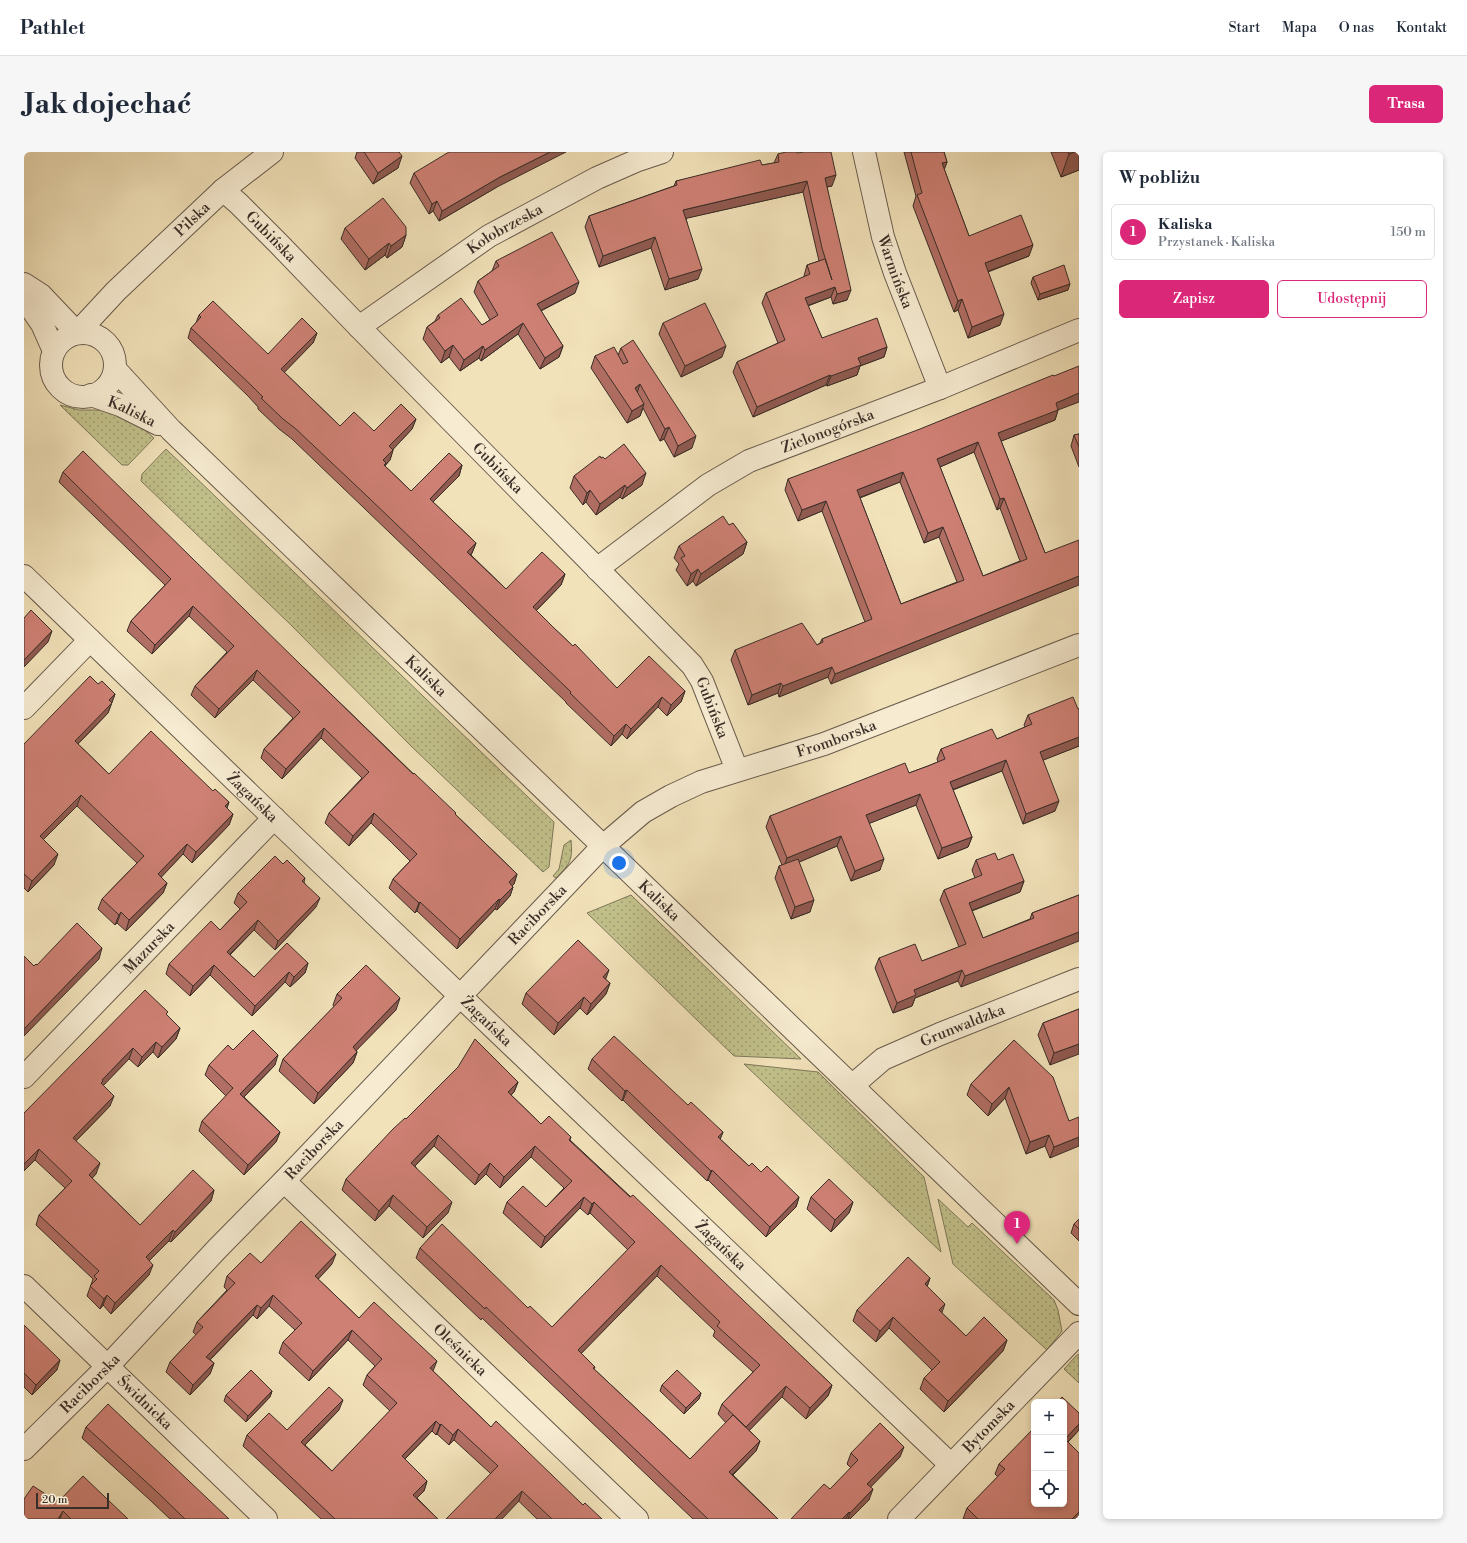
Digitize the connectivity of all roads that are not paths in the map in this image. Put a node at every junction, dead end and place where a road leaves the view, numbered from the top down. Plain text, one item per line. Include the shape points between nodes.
1 (272, 152) edge
2 (662, 152) edge
3 (864, 152) edge
4 (223, 190) junction
5 (24, 284) edge
6 (116, 291) junction
7 (24, 298) edge
8 (359, 327) junction
9 (1079, 330) edge
10 (77, 333) junction
11 (54, 351) junction
12 (113, 360) junction
13 (940, 388) junction
14 (92, 395) junction
15 (171, 430) junction
16 (597, 569) junction
17 (24, 576) edge
18 (90, 640) junction
19 (1079, 645) edge
20 (24, 708) edge
21 (737, 770) junction
22 (274, 818) junction
23 (602, 847) junction
24 (1079, 980) edge
25 (460, 996) junction
26 (24, 1077) edge
27 (853, 1085) junction
28 (284, 1181) junction
29 (24, 1286) edge
30 (1079, 1304) edge
31 (1079, 1334) edge
32 (107, 1367) junction
33 (24, 1449) edge
34 (951, 1465) junction
35 (911, 1515) edge
36 (266, 1519) edge
37 (637, 1519) edge

1 - 4 street, Pilska
2 - 8 street, Kołobrzeska via 596,178 489,236
3 - 13 street, Warmińska via 883,237
4 - 6 street, Pilska
4 - 8 street, Gubińska
5 - 10 street via 41,295
6 - 10 street, Pilska
6 - 12 street via 106,325
7 - 11 street via 42,324
8 - 16 street, Gubińska
9 - 13 street, Zielonogórska
10 - 11 street via 60,342
10 - 12 street via 97,336 105,342
11 - 14 street via 51,370 60,388 78,397
12 - 14 street via 112,379 106,387
12 - 15 street, Kaliska
13 - 16 street, Zielonogórska via 749,461 708,485
14 - 15 street, Kaliska via 120,405
15 - 23 street, Kaliska
16 - 21 street, Gubińska via 692,665 702,681
17 - 18 street, Żagańska
18 - 20 street
18 - 22 street, Żagańska
19 - 21 street, Fromborska via 824,744
21 - 23 street, Fromborska via 701,782 649,808
22 - 25 street, Żagańska
22 - 26 street, Mazurska
23 - 25 street, Raciborska
23 - 27 street, Kaliska
24 - 27 street, Grunwaldzka via 883,1059
25 - 28 street, Raciborska
25 - 34 street, Żagańska
27 - 30 street, Kaliska
28 - 32 street, Raciborska
28 - 37 street, Oleśnicka
29 - 32 street, Świdnicka
31 - 34 street, Bytomska
32 - 33 street, Raciborska
32 - 36 street, Świdnicka
34 - 35 street, Bytomska

